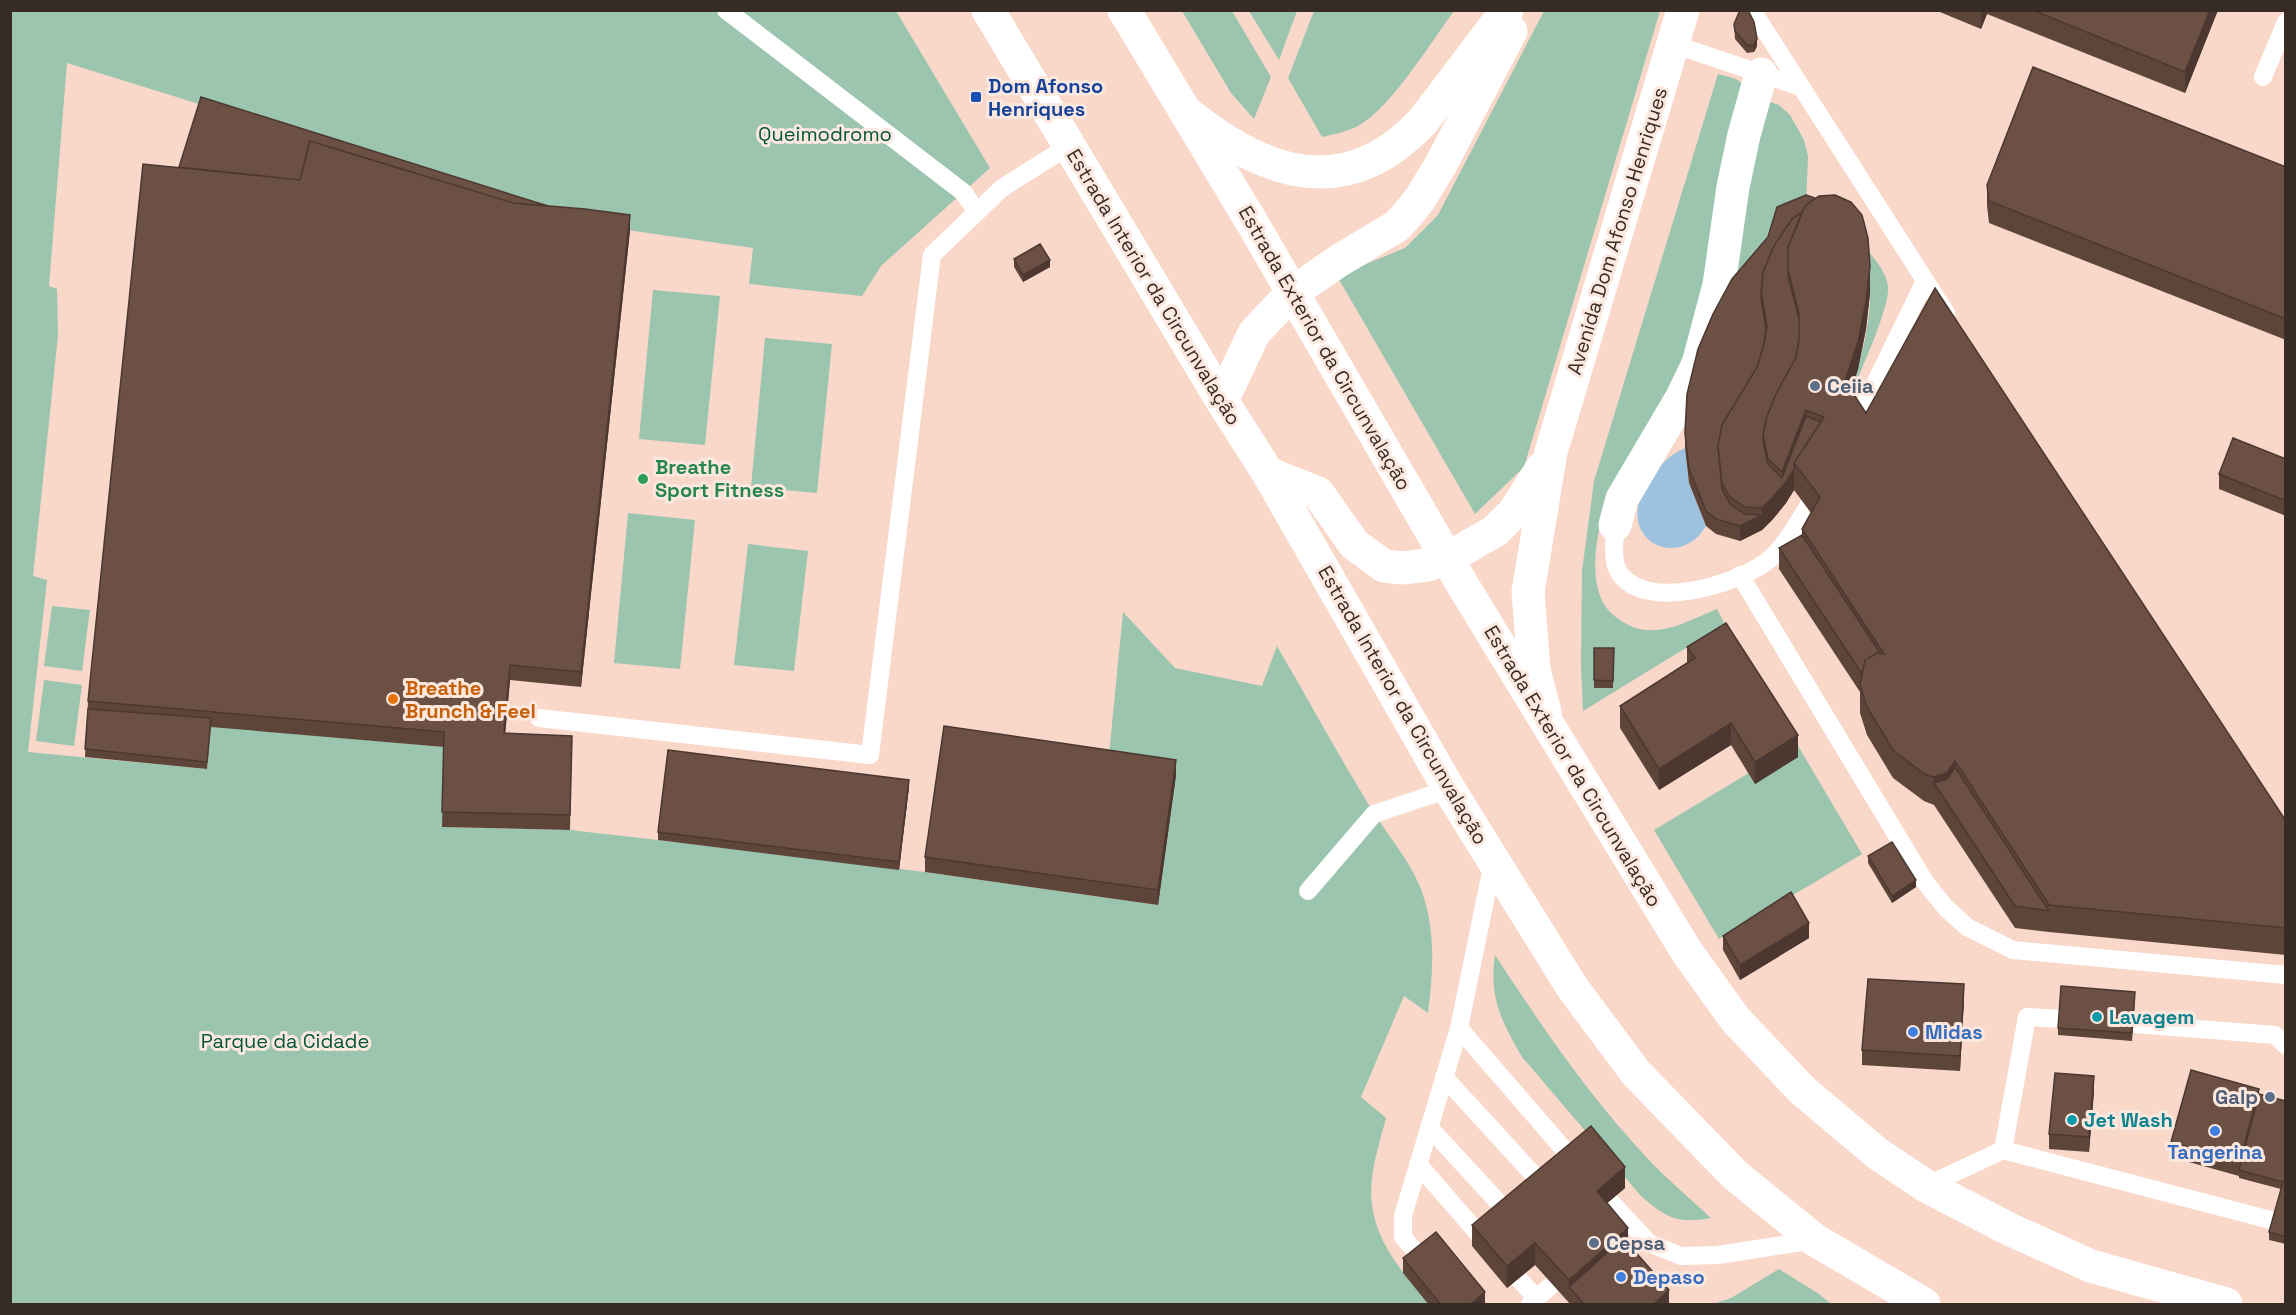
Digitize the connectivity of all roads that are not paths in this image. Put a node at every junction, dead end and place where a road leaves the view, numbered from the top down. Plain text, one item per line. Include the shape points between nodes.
1 (726, 10) edge
2 (988, 10) edge
3 (1124, 10) edge
4 (1507, 10) edge
5 (1521, 10) edge
6 (1683, 10) edge
7 (1752, 10) edge
8 (2286, 22) edge
9 (1673, 44) junction
10 (1761, 74) junction
11 (2263, 77) dead end
12 (1801, 87) junction
13 (1183, 109) junction
14 (1069, 146) junction
15 (977, 212) junction
16 (1925, 281) junction
17 (1292, 293) junction
18 (1958, 331) edge
19 (1222, 401) junction
20 (1844, 446) edge
21 (1551, 452) junction
22 (1832, 466) edge
23 (1268, 473) junction
24 (1615, 525) joint
25 (1448, 558) junction
26 (1740, 575) junction
27 (539, 718) dead end
28 (1550, 728) junction
29 (1449, 789) junction
30 (1493, 861) junction
31 (1308, 891) dead end
32 (2286, 975) edge
33 (1459, 1028) junction
34 (2286, 1046) edge
35 (1444, 1077) junction
36 (1429, 1127) junction
37 (2003, 1150) junction
38 (1574, 1161) edge
39 (1418, 1164) junction
40 (1544, 1186) edge
41 (1926, 1186) junction
42 (1610, 1202) edge
43 (1510, 1215) edge
44 (2286, 1224) edge
45 (1482, 1238) edge
46 (1815, 1240) junction
47 (1421, 1258) edge
48 (1518, 1278) edge
49 (1552, 1284) edge
50 (1533, 1302) edge
51 (1913, 1302) edge
52 (2226, 1305) edge

1 - 15 lane via 963,192
2 - 14 main road, Estrada Interior da Circunvalação
3 - 13 main road, Estrada Exterior da Circunvalação
4 - 13 main road via 1407,138 1369,163 1347,170 1303,172 1265,161 1214,135
5 - 17 main road via 1420,199 1397,226
6 - 9 main road, Avenida Dom Afonso Henriques
7 - 12 lane
8 - 11 lane
9 - 10 lane
9 - 21 main road, Avenida Dom Afonso Henriques
10 - 12 lane
10 - 24 main road via 1733,187 1719,285 1698,364 1622,500
12 - 16 lane
13 - 17 main road, Estrada Exterior da Circunvalação
14 - 15 lane via 1002,188
14 - 19 main road, Estrada Interior da Circunvalação
15 - 27 lane via 932,255 870,755
16 - 18 lane
16 - 20 lane
17 - 19 main road via 1254,333
17 - 25 main road, Estrada Exterior da Circunvalação
19 - 23 main road, Estrada Interior da Circunvalação
21 - 25 main road via 1514,512 1495,531
21 - 28 main road via 1528,592 1534,670
22 - 26 lane via 1775,553
23 - 25 main road via 1318,493 1354,544 1384,566 1427,566
23 - 29 main road, Estrada Interior da Circunvalação
24 - 26 lane via 1614,551 1619,573 1631,585 1661,594 1708,587
25 - 28 main road, Estrada Exterior da Circunvalação
26 - 32 lane via 1925,882 1968,927 2013,950
28 - 41 main road, Estrada Exterior da Circunvalação via 1687,952 1735,1018 1802,1090 1878,1154
29 - 30 main road, Estrada Interior da Circunvalação
29 - 31 lane via 1374,814
30 - 33 lane
30 - 46 main road, Estrada Interior da Circunvalação via 1572,987 1636,1073 1735,1174
33 - 35 lane
33 - 38 lane
34 - 37 lane via 2275,1035 2027,1017
35 - 36 lane
35 - 40 lane
36 - 39 lane
36 - 43 lane
37 - 41 lane
37 - 44 lane
39 - 45 lane
39 - 47 lane via 1403,1216 1403,1237
41 - 52 main road, Estrada Exterior da Circunvalação via 2091,1266
42 - 46 lane via 1619,1226 1681,1256 1718,1255
46 - 51 main road, Estrada Interior da Circunvalação
48 - 50 lane
49 - 50 lane

